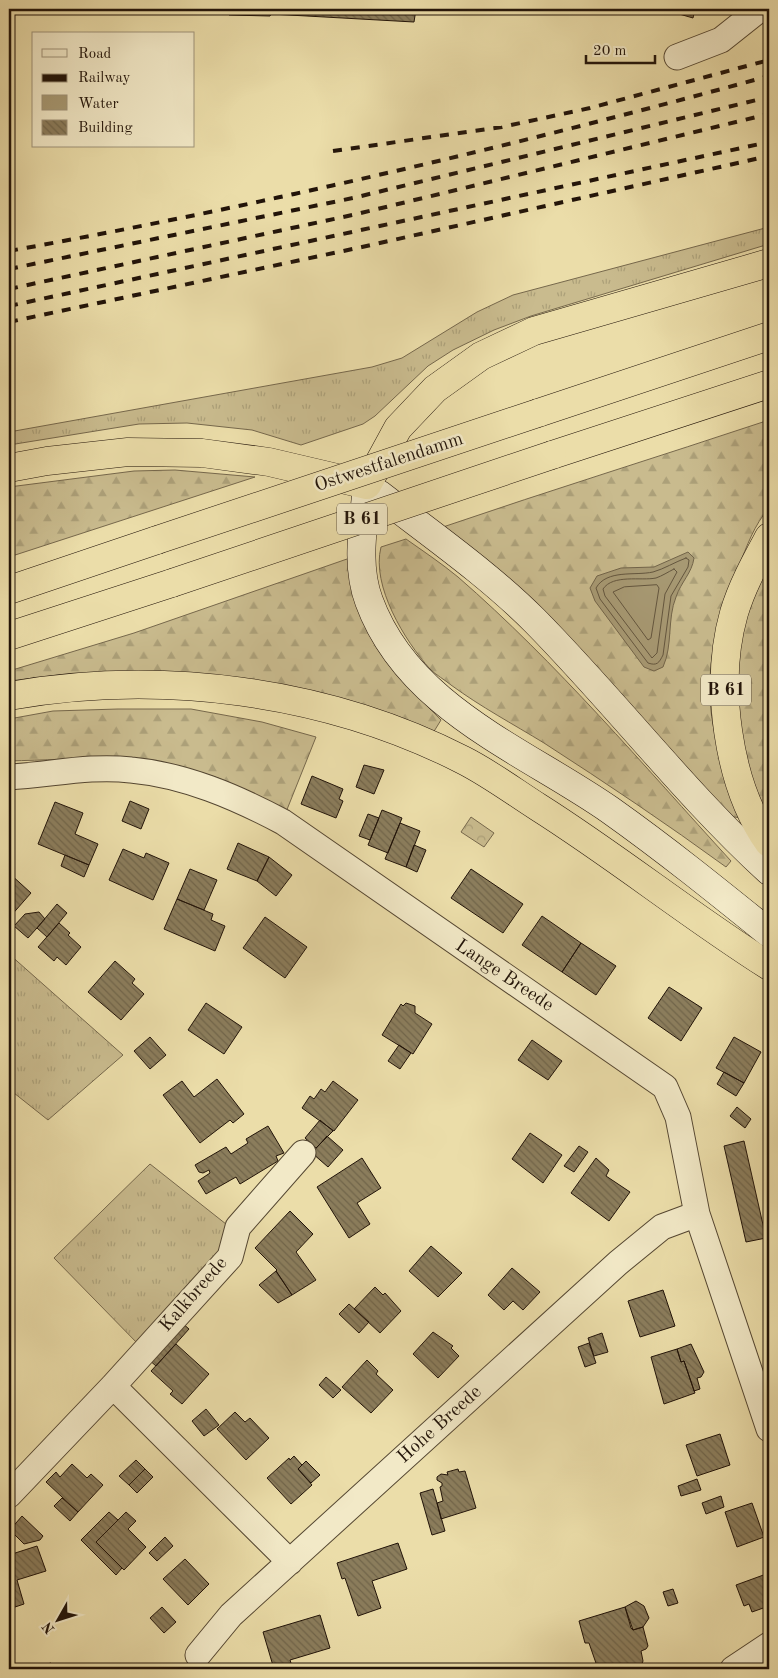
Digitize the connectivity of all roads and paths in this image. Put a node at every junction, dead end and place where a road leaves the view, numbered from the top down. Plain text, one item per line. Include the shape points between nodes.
1 (760, 9) edge
2 (677, 56) dead end
3 (769, 263) edge
4 (769, 336) edge
5 (769, 384) edge
6 (9, 468) edge
7 (367, 485) junction
8 (769, 536) edge
9 (9, 590) edge
10 (9, 636) edge
11 (9, 696) edge
12 (9, 777) edge
13 (769, 843) edge
14 (769, 871) edge
15 (769, 933) edge
16 (769, 966) edge
17 (303, 1153) dead end
18 (697, 1214) junction
19 (113, 1386) junction
20 (769, 1429) edge
21 (9, 1495) edge
22 (290, 1562) junction
23 (769, 1645) edge
24 (198, 1655) dead end
25 (732, 1669) edge

1 - 2 street via 720,40
3 - 7 highway via 534,331 481,356 435,389 398,428
4 - 9 highway, Ostwestfalendamm / B 61, bridge
5 - 10 highway, B 61, bridge
6 - 7 highway via 128,452 202,453 269,462
7 - 14 main road via 484,576 534,620 671,770
7 - 15 main road via 360,561 368,600 389,643 421,682 472,723 609,809
8 - 13 highway, B 61 via 734,613 726,661 726,715 736,771 758,828
11 - 16 highway via 100,685 166,685 297,702 356,717 463,760 594,843
12 - 18 street, Lange Breede via 79,769 132,770 221,792 283,822 666,1087 678,1117
17 - 19 street, Kalkbreede via 238,1227 230,1257
18 - 20 street, Lange Breede
18 - 22 street, Hohe Breede via 662,1226 618,1262
19 - 21 street, Kalkbreede
19 - 22 street
22 - 24 street, Hohe Breede via 231,1615
23 - 25 street

